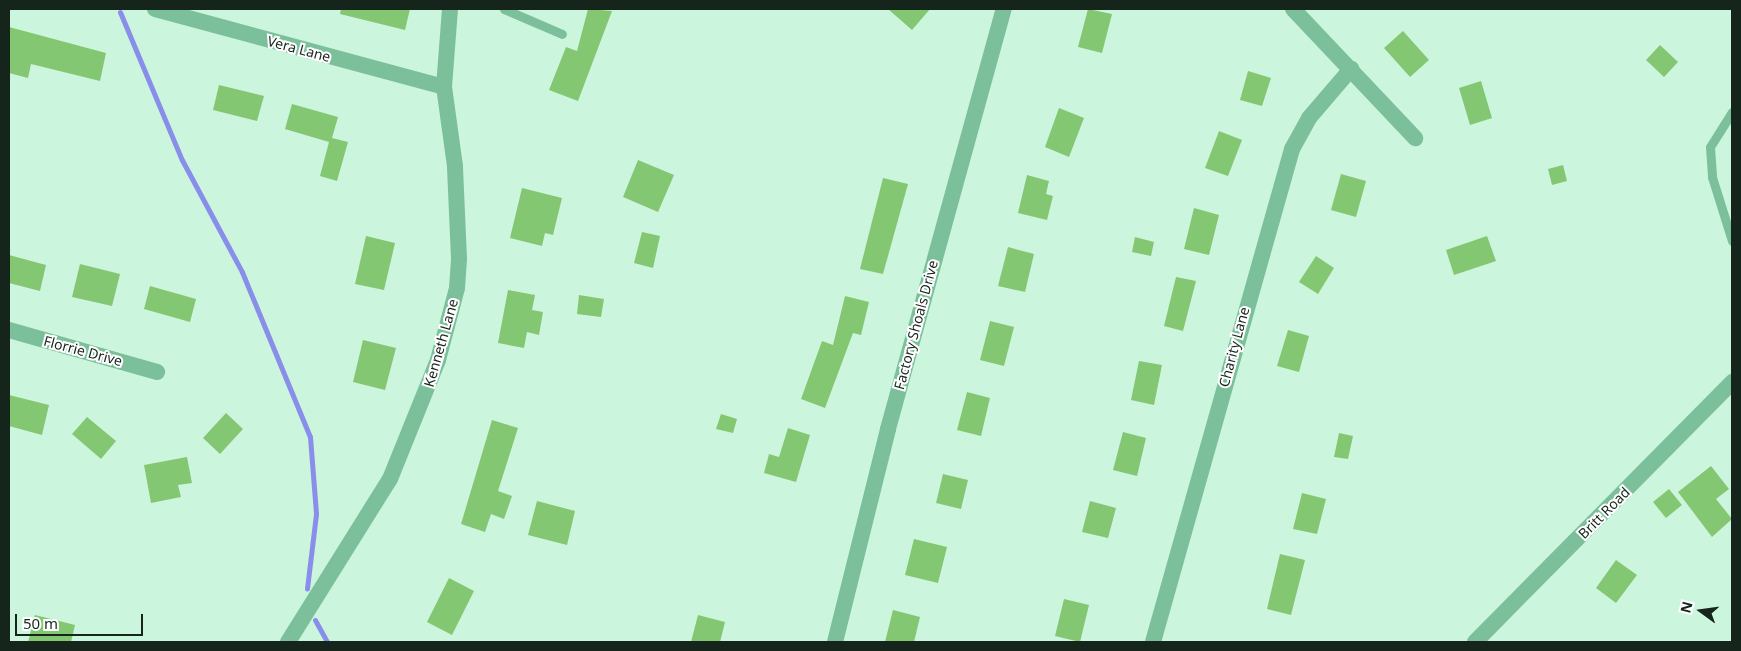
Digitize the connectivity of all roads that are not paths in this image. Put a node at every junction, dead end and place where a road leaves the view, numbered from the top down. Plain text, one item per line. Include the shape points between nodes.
1 (155, 9) edge
2 (450, 9) edge
3 (504, 9) edge
4 (1004, 9) edge
5 (1294, 9) edge
6 (562, 34) dead end
7 (1351, 69) junction
8 (444, 88) junction
9 (1732, 112) edge
10 (1415, 138) dead end
11 (1732, 241) edge
12 (9, 330) edge
13 (158, 372) dead end
14 (1732, 382) edge
15 (288, 642) edge
16 (835, 642) edge
17 (1153, 642) edge
18 (1475, 642) edge

1 - 8 street, Vera Lane
2 - 8 street, Kenneth Lane
3 - 6 lane
4 - 16 street, Factory Shoals Drive via 888,429
5 - 7 street
7 - 10 street
7 - 17 street, Charity Lane via 1309,118 1292,149
8 - 15 street, Kenneth Lane via 456,166 459,259 456,288 438,360 390,479
9 - 11 lane via 1710,147 1712,177
12 - 13 street, Florrie Drive
14 - 18 street, Britt Road

